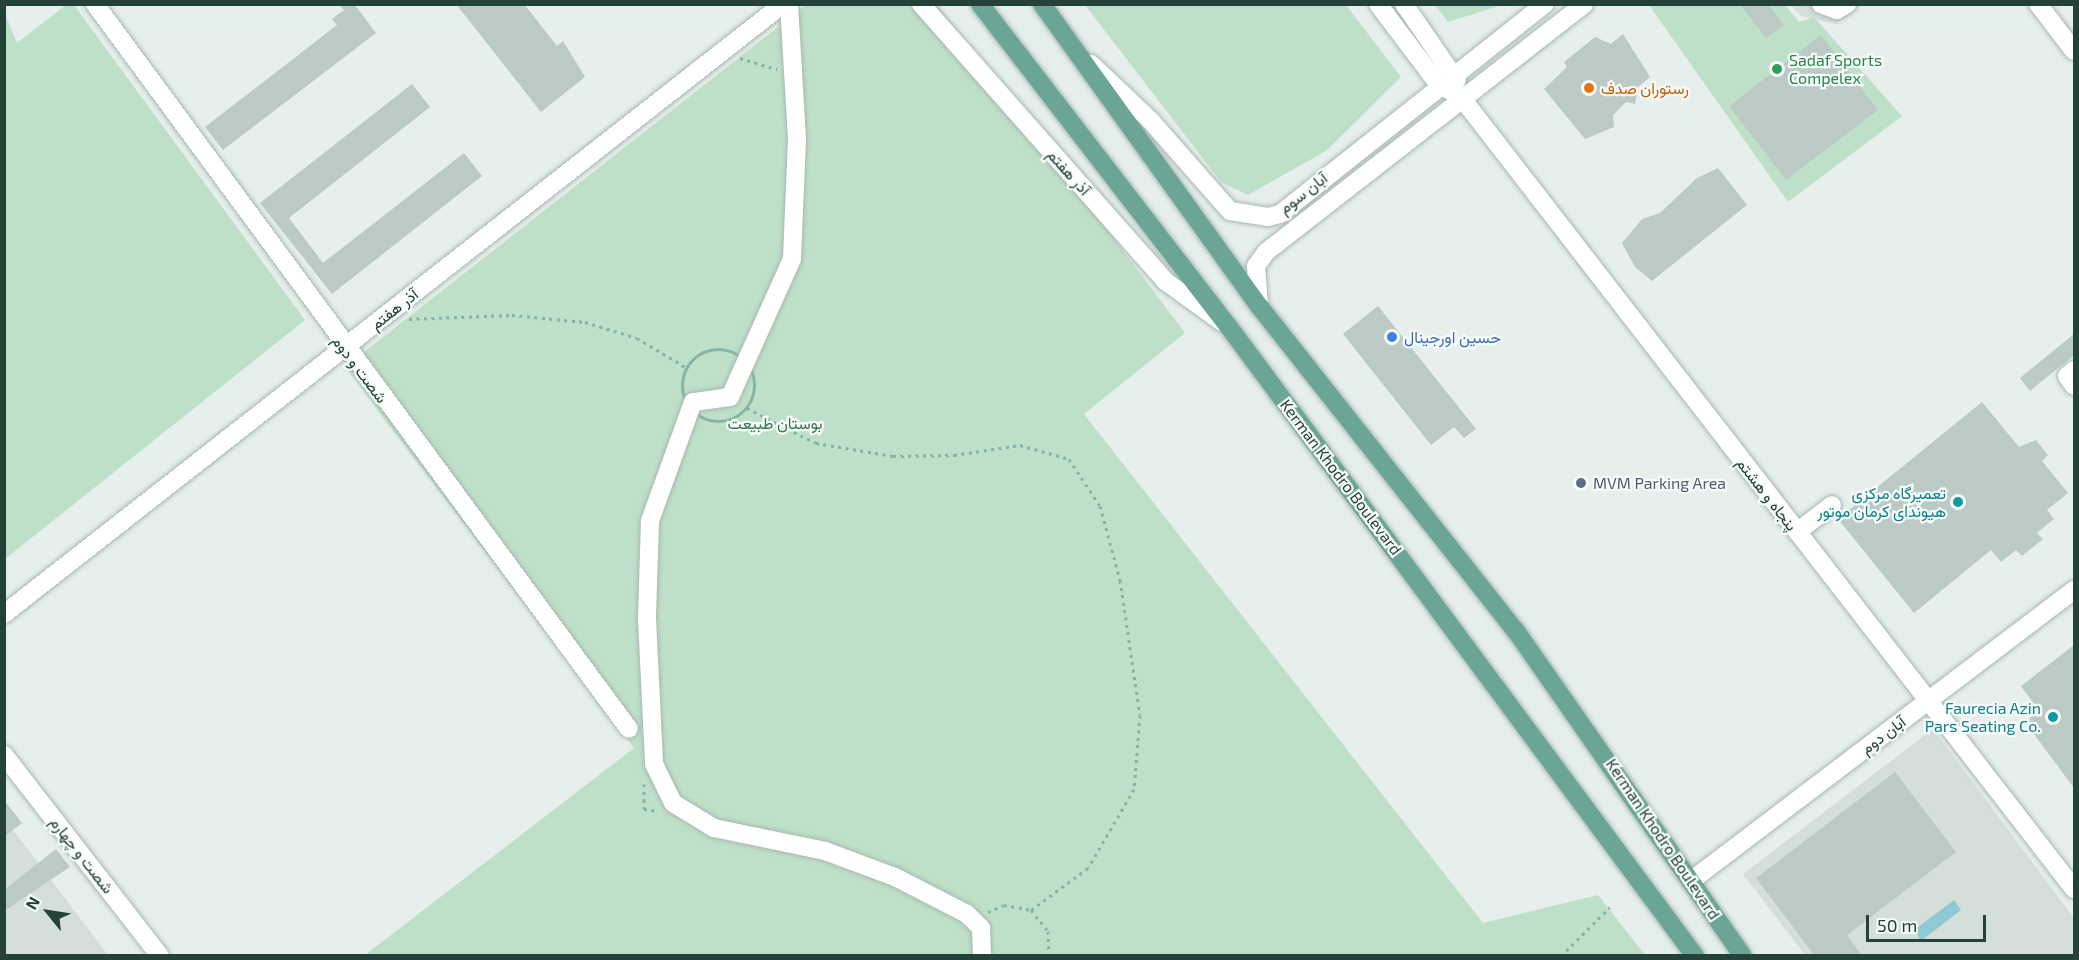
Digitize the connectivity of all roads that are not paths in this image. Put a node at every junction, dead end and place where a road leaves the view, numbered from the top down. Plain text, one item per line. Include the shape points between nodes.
1 (95, 4) edge
2 (783, 4) edge
3 (789, 4) edge
4 (921, 4) edge
5 (980, 4) edge
6 (1042, 4) edge
7 (1378, 4) edge
8 (1404, 4) edge
9 (1545, 4) edge
10 (1584, 4) edge
11 (1821, 4) edge
12 (1847, 4) edge
13 (2038, 4) edge
14 (1075, 49) junction
15 (2074, 51) edge
16 (1455, 71) junction
17 (1438, 84) junction
18 (1461, 97) junction
19 (1259, 306) junction
20 (1229, 327) junction
21 (344, 348) junction
22 (2074, 370) edge
23 (2074, 386) edge
24 (1832, 505) dead end
25 (1797, 532) junction
26 (2074, 590) edge
27 (4, 614) edge
28 (1929, 700) junction
29 (629, 729) dead end
30 (4, 754) edge
31 (1692, 880) junction
32 (2074, 889) edge
33 (160, 956) edge
34 (982, 956) edge
35 (1695, 956) edge
36 (1743, 956) edge

1 - 21 street, شصت و دوم
2 - 21 street, آذر هفتم
3 - 34 street via 797,139 792,259 730,397 693,402 650,521 646,620 654,764 673,802 714,828 825,851 895,877 967,914 981,928
4 - 20 street, آذر هفتم via 1165,281
5 - 20 main road, Kerman Khodro Boulevard
6 - 14 main road, Kerman Khodro Boulevard
7 - 17 street, پنجاه و هشتم
8 - 16 street, پنجاه و هشتم
9 - 16 street, آبان سوم
10 - 18 street, آبان سوم
11 - 12 street via 1837,10
13 - 15 street
14 - 17 street, آبان سوم via 1150,120 1210,194 1230,211 1256,218 1280,214
14 - 19 main road, Kerman Khodro Boulevard
16 - 17 street, آبان سوم
16 - 18 street, پنجاه و هشتم
17 - 18 street, پنجاه و هشتم
18 - 19 street, آبان سوم via 1266,252 1256,266
18 - 25 street, پنجاه و هشتم
19 - 31 main road, Kerman Khodro Boulevard via 1516,631
20 - 35 main road, Kerman Khodro Boulevard
21 - 27 street, آذر هفتم
21 - 29 street, شصت و دوم
22 - 23 street via 2067,376
24 - 25 street
25 - 28 street, پنجاه و هشتم
26 - 28 street, آبان دوم
28 - 31 street, آبان دوم
28 - 32 street, پنجاه و هشتم
30 - 33 street, شصت و چهارم
31 - 36 main road, Kerman Khodro Boulevard

